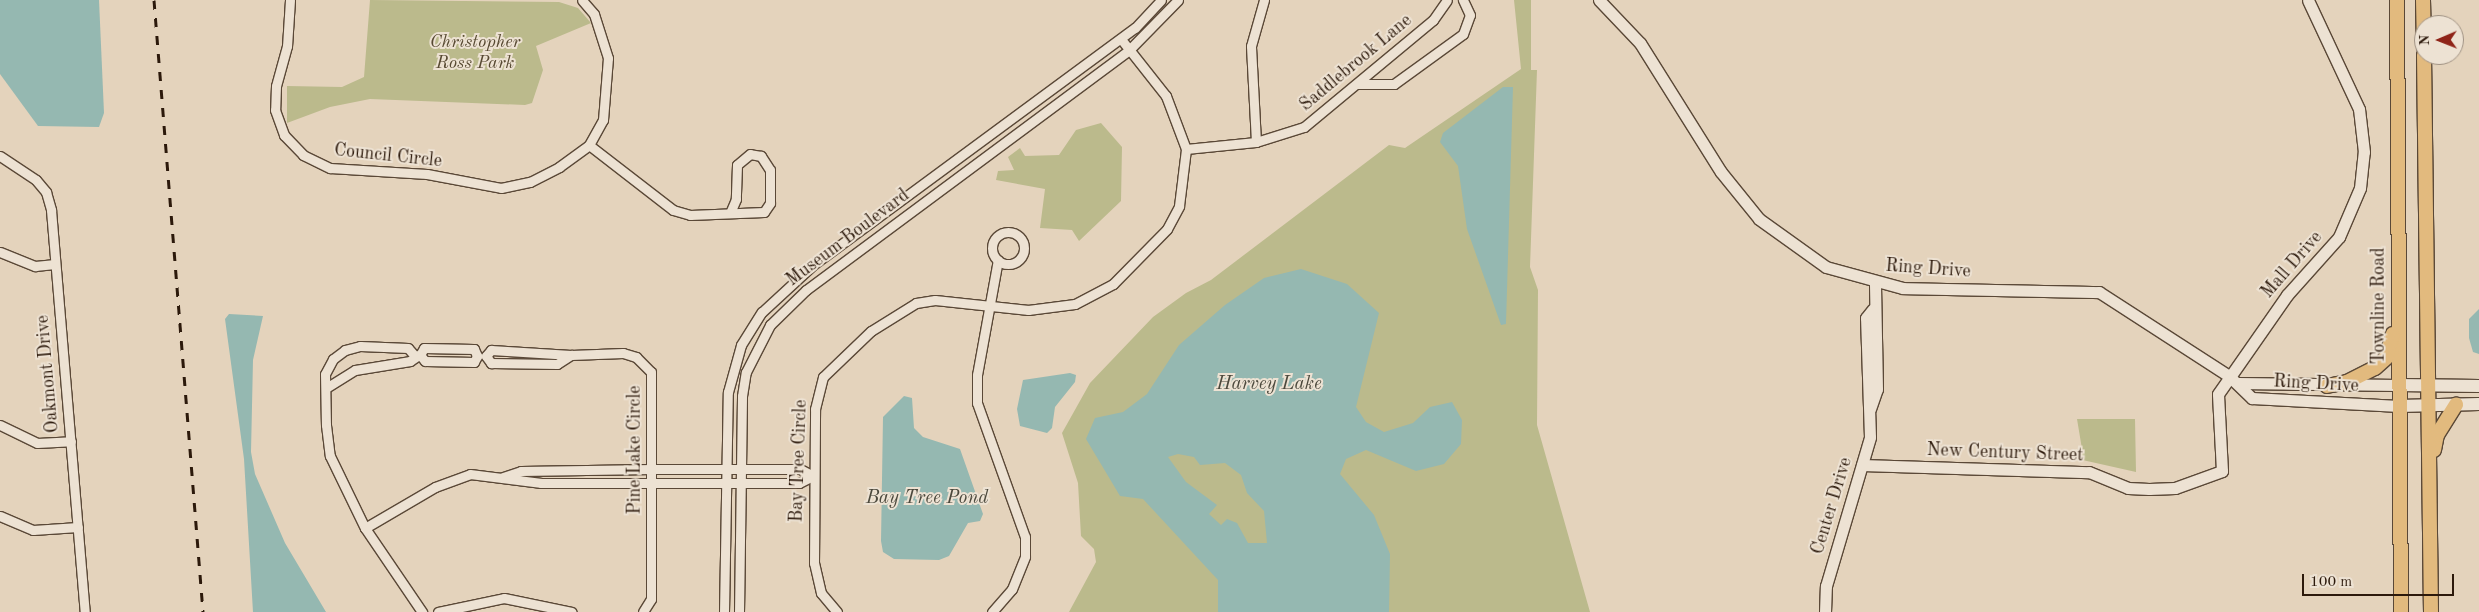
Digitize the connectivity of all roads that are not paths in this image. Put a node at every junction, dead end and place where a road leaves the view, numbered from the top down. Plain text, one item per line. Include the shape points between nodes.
1 (290, 0) edge
2 (582, 0) edge
3 (1161, 0) edge
4 (1178, 0) edge
5 (1264, 0) edge
6 (1447, 0) edge
7 (1463, 0) edge
8 (1599, 0) edge
9 (2308, 0) edge
10 (2397, 0) edge
11 (2424, 0) edge
12 (2424, 15) edge
13 (1121, 39) junction
14 (1129, 50) junction
15 (2424, 65) edge
16 (1358, 84) junction
17 (1256, 142) junction
18 (589, 146) junction
19 (1186, 149) junction
20 (0, 156) edge
21 (730, 213) junction
22 (0, 252) edge
23 (998, 260) dead end
24 (55, 264) junction
25 (1875, 283) junction
26 (988, 306) junction
27 (2397, 321) junction
28 (417, 355) junction
29 (482, 356) junction
30 (2233, 379) junction
31 (2398, 384) junction
32 (2326, 386) junction
33 (2428, 386) junction
34 (2479, 386) edge
35 (326, 388) junction
36 (2456, 404) junction
37 (2479, 404) edge
38 (2399, 406) junction
39 (2428, 407) junction
40 (0, 425) edge
41 (71, 441) junction
42 (1862, 465) junction
43 (740, 468) junction
44 (652, 469) junction
45 (726, 469) junction
46 (813, 476) junction
47 (503, 477) junction
48 (2429, 478) junction
49 (652, 482) junction
50 (740, 482) junction
51 (726, 483) junction
52 (0, 516) edge
53 (78, 527) junction
54 (365, 528) junction
55 (84, 612) edge
56 (422, 612) edge
57 (438, 612) edge
58 (572, 612) edge
59 (643, 612) edge
60 (724, 612) edge
61 (739, 612) edge
62 (836, 612) edge
63 (992, 612) edge
64 (1824, 612) edge
65 (2401, 612) edge
66 (2431, 612) edge

1 - 18 street, Council Circle via 287,46 275,110 284,135 303,155 330,168 427,174 501,188 530,182
2 - 18 street via 597,21 608,58 603,120
3 - 13 street, Museum Boulevard
4 - 14 street, Museum Boulevard
5 - 17 street via 1251,46
6 - 16 street, Saddlebrook Lane via 1433,20
7 - 16 street via 1470,14 1463,34 1394,84
8 - 25 street, Ring Drive via 1640,43 1721,172 1759,219 1826,267
9 - 30 street, Mall Drive via 2359,109 2364,152 2360,188 2339,237 2287,295
10 - 27 main road, Townline Road
11 - 12 main road
13 - 14 street, Bay Tree Circle
13 - 45 street, Museum Boulevard via 778,295 750,330 736,359 728,392
14 - 19 street, Bay Tree Circle via 1166,96
14 - 43 street, Museum Boulevard via 788,304 759,343 746,372
15 - 33 main road
16 - 17 street, Saddlebrook Lane via 1304,127
17 - 19 street, Saddlebrook Lane
18 - 21 street via 673,210 690,215
19 - 26 street, Bay Tree Circle via 1178,206 1167,230 1113,284 1074,304 1048,310
20 - 24 street, Oakmont Drive via 25,171 46,192
21 - 21 street via 736,199 737,165 750,154 761,156 770,170 768,208 753,216
22 - 24 street via 35,266
23 - 26 street
24 - 41 street, Oakmont Drive
25 - 30 street, Ring Drive via 1946,290 2099,292
25 - 42 street, Center Drive via 1877,389 1870,409
26 - 46 street, Bay Tree Circle via 935,300 916,304 890,317 842,356 816,392
26 - 63 street via 977,375 978,411 1025,537 1019,575
27 - 31 main road, Townline Road
27 - 32 main road via 2386,358 2375,368 2347,382
28 - 29 street via 425,361 474,362
28 - 29 street, Pine Lake Circle via 424,348 474,349
28 - 35 street, Pine Lake Circle via 410,361 354,370
28 - 35 street via 408,348 360,346 345,350 333,359 326,374
29 - 44 street, Pine Lake Circle via 491,363 557,364 571,355 623,353 644,363 653,384
30 - 32 street, Ring Drive
30 - 38 street, Ring Drive via 2252,398
30 - 42 street, New Century Street via 2218,394 2222,471 2175,488 2128,488 2089,472 2064,470
31 - 32 street, Ring Drive
31 - 33 main road
31 - 38 main road, Townline Road
33 - 34 main road
33 - 39 main road
35 - 54 street via 330,456
36 - 37 main road
36 - 39 main road
36 - 48 main road via 2437,436
38 - 39 main road
38 - 65 main road, Townline Road
39 - 48 main road
40 - 41 street via 37,443
41 - 53 street, Oakmont Drive
42 - 64 street, Center Drive via 1826,586
43 - 45 street
43 - 46 street via 800,468
43 - 50 street, Museum Boulevard
44 - 45 street
44 - 47 street via 521,471
44 - 49 street, Pine Lake Circle
45 - 51 street, Museum Boulevard
46 - 50 street via 799,483
46 - 62 street, Bay Tree Circle via 814,563 822,593
47 - 49 street via 527,483
47 - 54 street via 459,477
48 - 66 main road
49 - 51 street
49 - 59 street, Pine Lake Circle via 651,599
50 - 51 street
50 - 61 street, Museum Boulevard
51 - 60 street, Museum Boulevard
52 - 53 street via 33,530
53 - 55 street, Oakmont Drive
54 - 56 street
57 - 58 street via 504,598

